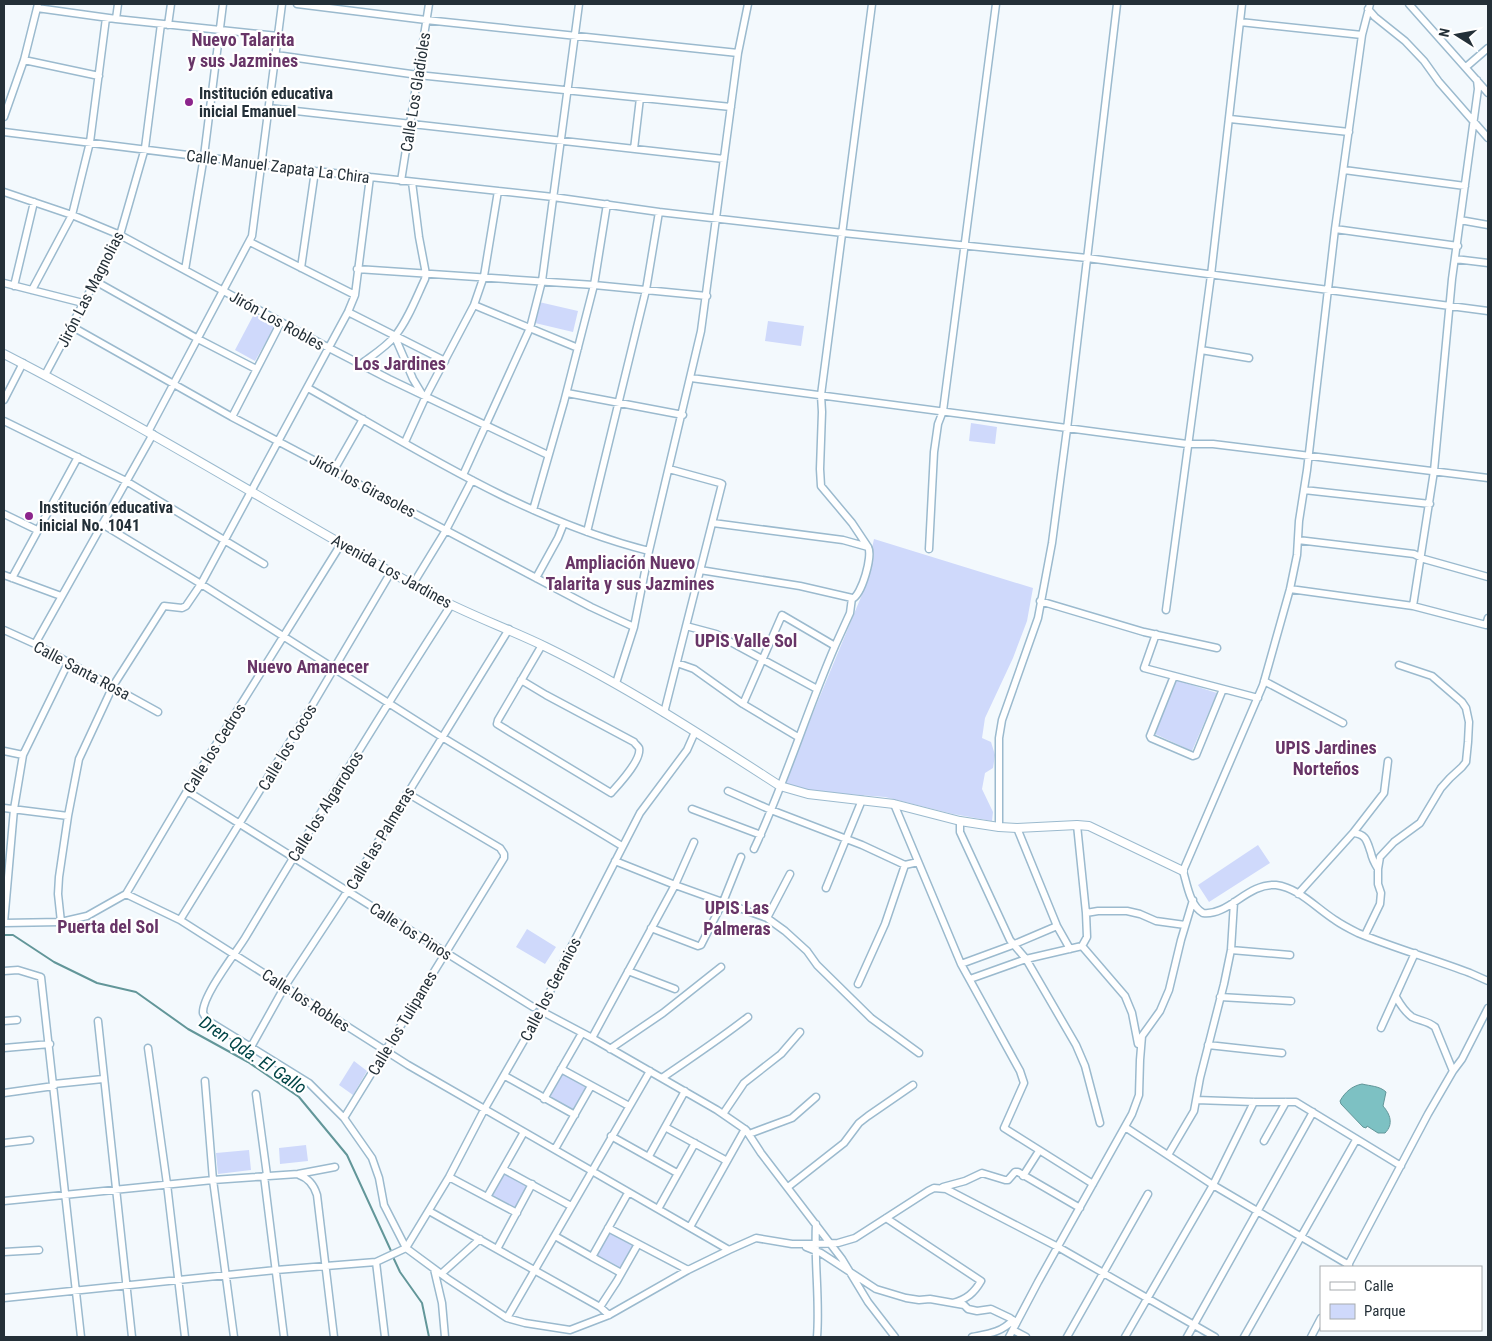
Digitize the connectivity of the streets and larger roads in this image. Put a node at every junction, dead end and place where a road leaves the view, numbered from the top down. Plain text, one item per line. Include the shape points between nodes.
1 (118, 4) edge
2 (171, 4) edge
3 (223, 4) edge
4 (282, 4) edge
5 (297, 4) edge
6 (429, 4) edge
7 (579, 4) edge
8 (748, 4) edge
9 (872, 4) edge
10 (996, 4) edge
11 (1116, 4) edge
12 (1242, 4) edge
13 (1409, 4) edge
14 (38, 6) edge
15 (1369, 6) edge
16 (106, 18) junction
17 (116, 19) junction
18 (426, 20) junction
19 (1240, 22) junction
20 (165, 24) junction
21 (219, 30) junction
22 (1362, 35) junction
23 (278, 36) junction
24 (575, 36) junction
25 (1488, 48) edge
26 (738, 53) junction
27 (276, 55) junction
28 (24, 60) junction
29 (1466, 67) junction
30 (418, 75) junction
31 (99, 76) junction
32 (1477, 80) junction
33 (567, 90) junction
34 (1488, 93) edge
35 (640, 98) junction
36 (731, 107) junction
37 (269, 108) junction
38 (4, 117) edge
39 (1230, 119) junction
40 (1473, 121) junction
41 (410, 125) junction
42 (4, 132) edge
43 (1349, 132) junction
44 (1488, 138) edge
45 (561, 140) junction
46 (90, 142) junction
47 (145, 148) junction
48 (634, 150) junction
49 (204, 156) junction
50 (724, 159) junction
51 (262, 164) junction
52 (1344, 170) junction
53 (315, 171) junction
54 (370, 177) junction
55 (401, 181) junction
56 (412, 182) junction
57 (1465, 186) junction
58 (498, 191) junction
59 (4, 192) edge
60 (553, 197) junction
61 (34, 202) junction
62 (607, 204) junction
63 (660, 212) junction
64 (72, 215) junction
65 (717, 217) junction
66 (1460, 220) junction
67 (1488, 225) edge
68 (1335, 229) junction
69 (843, 233) junction
70 (120, 235) junction
71 (250, 242) junction
72 (964, 246) junction
73 (1458, 246) junction
74 (1087, 258) junction
75 (1455, 259) junction
76 (1488, 263) edge
77 (301, 268) junction
78 (357, 269) junction
79 (186, 270) junction
80 (426, 274) junction
81 (1211, 275) junction
82 (484, 276) junction
83 (95, 281) junction
84 (542, 281) junction
85 (4, 283) edge
86 (594, 285) junction
87 (14, 286) junction
88 (32, 290) junction
89 (646, 290) junction
90 (1328, 290) junction
91 (224, 291) junction
92 (355, 295) junction
93 (707, 296) junction
94 (84, 303) junction
95 (474, 305) junction
96 (1450, 306) junction
97 (1488, 311) edge
98 (348, 312) junction
99 (281, 322) junction
100 (71, 326) junction
101 (530, 328) junction
102 (395, 337) junction
103 (198, 339) junction
104 (329, 348) junction
105 (578, 348) junction
106 (1200, 350) junction
107 (4, 354) edge
108 (1249, 358) dead end
109 (445, 361) junction
110 (23, 363) junction
111 (361, 364) junction
112 (256, 369) junction
113 (45, 375) junction
114 (691, 378) junction
115 (174, 384) junction
116 (308, 388) junction
117 (567, 393) junction
118 (821, 395) junction
119 (424, 396) junction
120 (4, 400) edge
121 (618, 402) junction
122 (943, 411) junction
123 (682, 415) junction
124 (232, 417) junction
125 (363, 419) junction
126 (4, 420) edge
127 (485, 425) junction
128 (1067, 429) junction
129 (151, 433) junction
130 (280, 441) junction
131 (404, 442) junction
132 (1187, 444) junction
133 (548, 455) junction
134 (1308, 456) junction
135 (78, 457) junction
136 (669, 469) junction
137 (334, 470) junction
138 (1434, 471) junction
139 (463, 475) junction
140 (1488, 478) edge
141 (472, 480) junction
142 (126, 481) junction
143 (1304, 490) junction
144 (252, 492) junction
145 (1430, 504) junction
146 (533, 510) junction
147 (4, 514) edge
148 (564, 523) junction
149 (713, 523) junction
150 (102, 524) junction
151 (37, 530) junction
152 (446, 530) junction
153 (587, 532) junction
154 (225, 540) junction
155 (1298, 540) junction
156 (341, 544) junction
157 (868, 547) junction
158 (929, 549) dead end
159 (649, 551) junction
160 (1420, 557) junction
161 (264, 564) dead end
162 (700, 570) junction
163 (391, 572) junction
164 (4, 575) edge
165 (1488, 576) edge
166 (12, 578) junction
167 (536, 578) junction
168 (201, 584) junction
169 (414, 584) junction
170 (1290, 589) junction
171 (61, 596) junction
172 (852, 599) junction
173 (1040, 601) junction
174 (451, 605) junction
175 (1413, 606) junction
176 (1166, 610) dead end
177 (1488, 620) edge
178 (686, 626) junction
179 (634, 627) junction
180 (509, 629) junction
181 (4, 630) edge
182 (1156, 634) junction
183 (283, 637) junction
184 (35, 644) junction
185 (542, 645) junction
186 (835, 646) junction
187 (1217, 648) dead end
188 (762, 659) junction
189 (68, 663) junction
190 (677, 663) junction
191 (1399, 664) dead end
192 (334, 669) junction
193 (1174, 676) junction
194 (521, 680) junction
195 (1264, 682) junction
196 (616, 683) junction
197 (113, 686) junction
198 (817, 688) junction
199 (1223, 689) junction
200 (1258, 698) junction
201 (388, 703) junction
202 (743, 704) junction
203 (158, 712) dead end
204 (664, 713) junction
205 (1343, 723) dead end
206 (695, 732) junction
207 (442, 737) junction
208 (798, 737) junction
209 (4, 751) edge
210 (23, 755) junction
211 (1388, 761) dead end
212 (780, 786) junction
213 (187, 791) junction
214 (728, 791) dead end
215 (407, 793) junction
216 (862, 800) junction
217 (894, 804) junction
218 (4, 808) edge
219 (14, 809) junction
220 (692, 810) dead end
221 (771, 810) junction
222 (68, 816) junction
223 (960, 822) junction
224 (240, 825) junction
225 (1077, 825) junction
226 (999, 827) junction
227 (1017, 828) junction
228 (1353, 833) junction
229 (761, 835) junction
230 (846, 839) junction
231 (694, 842) dead end
232 (622, 846) junction
233 (754, 849) dead end
234 (292, 857) junction
235 (741, 857) dead end
236 (615, 861) junction
237 (918, 862) junction
238 (905, 865) junction
239 (1378, 869) junction
240 (1183, 871) junction
241 (790, 874) dead end
242 (675, 885) junction
243 (826, 888) dead end
244 (347, 892) junction
245 (126, 894) junction
246 (1298, 894) junction
247 (1193, 900) junction
248 (723, 902) junction
249 (1234, 902) junction
250 (1086, 913) junction
251 (767, 918) junction
252 (180, 920) junction
253 (61, 922) junction
254 (4, 923) edge
255 (1057, 926) junction
256 (1185, 926) junction
257 (651, 928) junction
258 (1365, 935) junction
259 (1014, 944) junction
260 (1082, 946) junction
261 (1070, 948) junction
262 (1231, 950) junction
263 (445, 953) junction
264 (1415, 953) junction
265 (235, 954) junction
266 (1290, 955) dead end
267 (1026, 959) junction
268 (961, 964) junction
269 (721, 967) dead end
270 (4, 971) edge
271 (628, 971) junction
272 (970, 979) junction
273 (1488, 981) edge
274 (858, 984) dead end
275 (285, 986) junction
276 (675, 989) dead end
277 (1220, 997) junction
278 (1396, 997) junction
279 (1291, 1002) dead end
280 (533, 1008) dead end
281 (1488, 1008) edge
282 (541, 1011) junction
283 (748, 1017) dead end
284 (17, 1020) dead end
285 (4, 1021) edge
286 (98, 1021) dead end
287 (1381, 1028) dead end
288 (800, 1032) dead end
289 (582, 1033) junction
290 (592, 1038) junction
291 (50, 1044) junction
292 (1208, 1045) junction
293 (251, 1047) junction
294 (4, 1048) edge
295 (148, 1048) dead end
296 (610, 1049) junction
297 (385, 1051) junction
298 (1282, 1052) dead end
299 (919, 1053) dead end
300 (1140, 1060) junction
301 (561, 1069) junction
302 (1453, 1071) junction
303 (650, 1072) junction
304 (505, 1076) junction
305 (662, 1078) junction
306 (104, 1079) junction
307 (205, 1081) dead end
308 (54, 1085) junction
309 (914, 1085) dead end
310 (591, 1086) junction
311 (685, 1091) junction
312 (4, 1093) edge
313 (256, 1094) dead end
314 (816, 1098) dead end
315 (544, 1099) junction
316 (1196, 1100) junction
317 (1254, 1102) junction
318 (1286, 1102) junction
319 (629, 1106) junction
320 (484, 1110) junction
321 (1313, 1112) junction
322 (724, 1114) junction
323 (575, 1116) junction
324 (344, 1118) junction
325 (1100, 1123) dead end
326 (665, 1127) junction
327 (1125, 1127) junction
328 (747, 1131) junction
329 (524, 1132) junction
330 (611, 1136) junction
331 (30, 1140) dead end
332 (1356, 1140) junction
333 (1264, 1141) dead end
334 (4, 1143) edge
335 (695, 1143) junction
336 (555, 1149) junction
337 (1039, 1150) junction
338 (1168, 1155) junction
339 (649, 1156) junction
340 (727, 1161) junction
341 (1401, 1166) junction
342 (335, 1167) dead end
343 (503, 1169) junction
344 (591, 1171) junction
345 (677, 1173) junction
346 (298, 1174) junction
347 (266, 1176) junction
348 (1023, 1176) junction
349 (449, 1177) junction
350 (213, 1180) junction
351 (167, 1184) junction
352 (532, 1184) junction
353 (1093, 1184) junction
354 (1213, 1185) junction
355 (788, 1187) junction
356 (940, 1187) junction
357 (116, 1190) junction
358 (628, 1193) junction
359 (1148, 1194) dead end
360 (66, 1195) junction
361 (487, 1197) junction
362 (4, 1201) edge
363 (571, 1206) junction
364 (1080, 1208) junction
365 (658, 1209) junction
366 (1257, 1210) junction
367 (430, 1211) junction
368 (516, 1213) junction
369 (886, 1218) junction
370 (816, 1224) junction
371 (608, 1228) junction
372 (690, 1228) junction
373 (555, 1236) junction
374 (1301, 1237) junction
375 (480, 1239) junction
376 (830, 1243) junction
377 (638, 1244) junction
378 (815, 1247) junction
379 (1058, 1247) junction
380 (406, 1248) junction
381 (497, 1249) junction
382 (39, 1250) dead end
383 (729, 1250) junction
384 (4, 1252) edge
385 (592, 1257) junction
386 (376, 1262) junction
387 (326, 1266) junction
388 (1348, 1266) edge
389 (434, 1269) junction
390 (276, 1270) junction
391 (688, 1270) junction
392 (535, 1271) junction
393 (851, 1272) junction
394 (1102, 1272) junction
395 (621, 1273) junction
396 (441, 1274) junction
397 (227, 1275) junction
398 (179, 1280) junction
399 (126, 1286) junction
400 (76, 1291) junction
401 (4, 1298) edge
402 (1147, 1298) junction
403 (952, 1303) junction
404 (600, 1307) junction
405 (609, 1315) junction
406 (507, 1318) junction
407 (1320, 1320) edge
408 (1014, 1325) junction
409 (1194, 1325) junction
410 (81, 1337) edge
411 (132, 1337) edge
412 (185, 1337) edge
413 (234, 1337) edge
414 (284, 1337) edge
415 (334, 1337) edge
416 (385, 1337) edge
417 (446, 1337) edge
418 (816, 1337) edge
419 (895, 1337) edge
420 (972, 1337) edge
421 (1009, 1337) edge
422 (1026, 1337) edge
423 (1066, 1337) edge
424 (1125, 1337) edge
425 (1187, 1337) edge
426 (1215, 1337) edge
427 (1244, 1337) edge
428 (1311, 1337) edge

1 - 17 street
2 - 20 street, Jirón Las Magnolias
3 - 21 street
4 - 23 street
5 - 18 street
6 - 18 street, Calle Los Gladioles
7 - 24 street
8 - 26 street
9 - 69 street
10 - 72 street
11 - 74 street
12 - 19 street
13 - 29 street
14 - 16 street
14 - 28 street
15 - 22 street
15 - 40 street via 1375,17 1424,61
16 - 17 street
16 - 31 street
17 - 20 street
18 - 24 street
18 - 30 street, Calle Los Gladioles
19 - 22 street
19 - 39 street
20 - 21 street
20 - 47 street, Jirón Las Magnolias
21 - 23 street
21 - 49 street
22 - 43 street
23 - 27 street
24 - 26 street
24 - 33 street
25 - 29 street
26 - 36 street
27 - 30 street
27 - 37 street
28 - 31 street
28 - 38 street
29 - 32 street
30 - 33 street
30 - 41 street, Calle Los Gladioles
31 - 46 street
32 - 34 street
32 - 40 street
33 - 35 street
33 - 45 street
35 - 36 street
35 - 48 street
36 - 50 street
37 - 41 street
37 - 51 street
39 - 43 street
39 - 81 street
40 - 44 street
40 - 57 street
41 - 45 street
41 - 55 street, Calle Los Gladioles
42 - 46 street, Calle Manuel Zapata La Chira
43 - 52 street
45 - 48 street
45 - 60 street
46 - 47 street, Calle Manuel Zapata La Chira
46 - 64 street
47 - 49 street, Calle Manuel Zapata La Chira
47 - 70 street, Jirón Las Magnolias
48 - 50 street
49 - 51 street, Calle Manuel Zapata La Chira
49 - 79 street
50 - 65 street
51 - 53 street, Calle Manuel Zapata La Chira
51 - 71 street
52 - 57 street
52 - 68 street
53 - 54 street, Calle Manuel Zapata La Chira
53 - 77 street
54 - 55 street, Calle Manuel Zapata La Chira
54 - 78 street
55 - 56 street, Calle Manuel Zapata La Chira
56 - 58 street, Calle Manuel Zapata La Chira
56 - 80 street
57 - 66 street
58 - 60 street, Calle Manuel Zapata La Chira
58 - 82 street
59 - 61 street, Jirón Los Robles
60 - 62 street, Calle Manuel Zapata La Chira
60 - 84 street
61 - 64 street, Jirón Los Robles
61 - 87 street
62 - 63 street, Calle Manuel Zapata La Chira
62 - 86 street
63 - 65 street, Calle Manuel Zapata La Chira
63 - 89 street
64 - 70 street, Jirón Los Robles
64 - 88 street
65 - 69 street, Calle Manuel Zapata La Chira
65 - 93 street
66 - 67 street
66 - 73 street
68 - 73 street
68 - 90 street
69 - 72 street, Calle Manuel Zapata La Chira
69 - 118 street
70 - 79 street, Jirón Los Robles
70 - 83 street, Jirón Las Magnolias
71 - 77 street
71 - 91 street
72 - 74 street, Calle Manuel Zapata La Chira
72 - 122 street
73 - 75 street
74 - 81 street, Calle Manuel Zapata La Chira
74 - 128 street
75 - 76 street
75 - 96 street
77 - 92 street
78 - 80 street
78 - 92 street
79 - 91 street, Jirón Los Robles
80 - 82 street
80 - 102 street
81 - 90 street, Calle Manuel Zapata La Chira
81 - 106 street
82 - 84 street
82 - 95 street
83 - 94 street, Jirón Las Magnolias
83 - 103 street
84 - 86 street
84 - 101 street
85 - 87 street
86 - 89 street
86 - 105 street
87 - 88 street
88 - 94 street
89 - 93 street
89 - 121 street
90 - 96 street, Calle Manuel Zapata La Chira
90 - 134 street
91 - 99 street, Jirón Los Robles
91 - 103 street
92 - 98 street
93 - 114 street
94 - 100 street, Jirón Las Magnolias
95 - 101 street
95 - 109 street
96 - 97 street, Calle Manuel Zapata La Chira
96 - 138 street
98 - 102 street
98 - 104 street
99 - 104 street, Jirón Los Robles
99 - 112 street
100 - 113 street, Jirón Las Magnolias
100 - 115 street, Jirón los Girasoles
101 - 105 street
101 - 127 street
102 - 109 street
102 - 111 street
102 - 119 street via 413,380
103 - 112 street
103 - 115 street
104 - 111 street, Jirón Los Robles
104 - 116 street
105 - 117 street
106 - 108 street
106 - 132 street
107 - 110 street, Avenida Los Jardines
109 - 119 street
110 - 113 street, Avenida Los Jardines
110 - 120 street
111 - 119 street, Jirón Los Robles
112 - 124 street
113 - 129 street, Avenida Los Jardines
114 - 118 street
114 - 123 street
115 - 124 street, Jirón los Girasoles
115 - 129 street
116 - 125 street
116 - 130 street
117 - 121 street
117 - 133 street
118 - 122 street
118 - 157 street via 821,486
119 - 127 street, Jirón Los Robles
119 - 131 street
121 - 123 street
121 - 153 street
122 - 128 street
122 - 158 street via 934,452
123 - 136 street
124 - 130 street, Jirón los Girasoles
125 - 131 street
125 - 137 street
126 - 135 street
127 - 133 street, Jirón Los Robles
127 - 139 street
128 - 132 street
128 - 173 street via 1052,543
129 - 142 street
129 - 144 street, Avenida Los Jardines
130 - 137 street, Jirón los Girasoles
130 - 144 street
131 - 139 street
132 - 134 street via 1213,444
132 - 176 street
133 - 146 street
134 - 138 street
134 - 143 street
135 - 142 street
135 - 151 street
136 - 149 street via 722,484
136 - 159 street
137 - 152 street, Jirón los Girasoles
138 - 140 street
138 - 145 street
139 - 141 street
141 - 146 street
141 - 152 street
142 - 150 street
142 - 154 street
143 - 145 street
143 - 155 street
144 - 154 street
144 - 156 street, Avenida Los Jardines
145 - 160 street
146 - 148 street
147 - 151 street
148 - 153 street
148 - 167 street
149 - 157 street via 843,540
149 - 162 street
150 - 168 street
150 - 171 street
151 - 166 street
152 - 167 street, Jirón los Girasoles
152 - 169 street
153 - 159 street
154 - 161 street
154 - 168 street
155 - 160 street
155 - 170 street
156 - 163 street, Avenida Los Jardines
156 - 183 street, Calle los Cedros
157 - 172 street via 871,553 862,587
159 - 179 street
160 - 165 street
160 - 175 street
162 - 172 street via 800,586
162 - 178 street
163 - 169 street, Avenida Los Jardines
163 - 192 street, Calle los Cocos
164 - 166 street
166 - 171 street
167 - 179 street, Jirón los Girasoles
168 - 183 street
168 - 197 street via 186,606 164,606
169 - 174 street, Avenida Los Jardines
170 - 175 street
170 - 195 street
171 - 184 street
172 - 186 street via 850,612
173 - 182 street
173 - 226 street via 1038,618 1002,720
174 - 180 street, Avenida Los Jardines
174 - 201 street, Calle los Algarrobos
175 - 177 street via 1486,625
178 - 188 street via 716,634
178 - 190 street
179 - 196 street
180 - 185 street, Avenida Los Jardines
180 - 207 street, Calle las Palmeras
181 - 184 street, Calle Santa Rosa
182 - 187 street
182 - 193 street via 1144,668
183 - 192 street
183 - 213 street, Calle los Cedros
184 - 189 street, Calle Santa Rosa
185 - 194 street
185 - 196 street, Avenida Los Jardines
186 - 188 street via 782,615
186 - 198 street
188 - 198 street
188 - 202 street
189 - 197 street, Calle Santa Rosa
189 - 210 street
190 - 202 street via 694,669
190 - 204 street
191 - 239 street via 1432,676 1462,702 1469,722 1466,762 1441,788 1420,823 1387,848 1380,857
192 - 201 street
192 - 224 street, Calle los Cocos
193 - 199 street
193 - 199 street via 1150,736 1193,756
194 - 194 street via 497,724 611,794 632,767 639,748 634,742
195 - 200 street
195 - 205 street
196 - 204 street, Avenida Los Jardines
197 - 203 street, Calle Santa Rosa
197 - 222 street via 79,759
198 - 208 street
199 - 200 street
200 - 240 street
201 - 207 street
201 - 234 street, Calle los Algarrobos
202 - 208 street
204 - 206 street, Avenida Los Jardines
206 - 212 street, Avenida Los Jardines
206 - 232 street, Calle los Geranios via 687,750 640,813
207 - 215 street, Calle las Palmeras
207 - 232 street
208 - 212 street
209 - 210 street
210 - 219 street
211 - 228 street via 1384,793
212 - 216 street, Avenida Los Jardines via 808,794
212 - 221 street
213 - 224 street, Calle los Pinos
213 - 245 street, Calle los Cedros
214 - 221 street
215 - 244 street, Calle las Palmeras
215 - 263 street, Calle los Tulipanes via 504,854 502,863
216 - 217 street, Avenida Los Jardines
216 - 230 street
217 - 223 street, Avenida Los Jardines
217 - 237 street
218 - 219 street
219 - 222 street
219 - 254 street
220 - 229 street
221 - 229 street
221 - 230 street
222 - 253 street via 59,877
223 - 226 street, Avenida Los Jardines
223 - 259 street via 960,832
224 - 234 street, Calle los Pinos
224 - 252 street, Calle los Cocos
225 - 227 street, Avenida Los Jardines
225 - 240 street, Avenida Los Jardines via 1089,826
225 - 250 street
226 - 227 street, Avenida Los Jardines
227 - 255 street
228 - 239 street via 1364,836 1368,841
228 - 246 street
229 - 233 street
230 - 238 street
230 - 243 street
231 - 242 street
232 - 236 street, Calle los Geranios
234 - 244 street, Calle los Pinos
234 - 265 street, Calle los Algarrobos
235 - 248 street
236 - 242 street
236 - 282 street, Calle los Geranios
237 - 238 street
237 - 268 street
238 - 274 street via 885,924
239 - 258 street via 1380,904
240 - 247 street
241 - 251 street
242 - 248 street
242 - 257 street
244 - 263 street, Calle los Pinos
244 - 275 street, Calle las Palmeras
245 - 252 street, Calle los Robles
245 - 253 street, Calle los Cedros via 87,916
246 - 249 street via 1287,887 1262,886
246 - 258 street via 1334,920
247 - 249 street via 1199,911 1208,914
247 - 256 street
248 - 251 street
248 - 257 street via 698,946
249 - 262 street
250 - 256 street via 1126,912
250 - 260 street via 1087,937
251 - 299 street via 807,951 871,1018
252 - 265 street, Calle los Robles
253 - 254 street, Calle los Cedros
255 - 259 street
255 - 261 street
256 - 300 street via 1169,990 1142,1036
257 - 271 street
258 - 264 street
259 - 267 street
259 - 268 street
260 - 261 street
260 - 300 street via 1125,996 1138,1038
261 - 267 street
262 - 266 street
262 - 277 street
263 - 280 street, Calle los Pinos
263 - 297 street, Calle los Tulipanes
264 - 273 street
264 - 278 street
265 - 275 street, Calle los Robles
265 - 293 street, Calle los Algarrobos via 206,999 203,1013 207,1020
267 - 272 street
267 - 325 street via 1079,1051
268 - 272 street
269 - 296 street via 663,1013
270 - 291 street via 18,970 42,977
271 - 276 street
271 - 290 street
272 - 337 street via 1013,1054 1024,1083 1004,1128
275 - 293 street, Calle las Palmeras
275 - 297 street, Calle los Robles
277 - 279 street
277 - 292 street
278 - 287 street
278 - 302 street via 1411,1016 1429,1022 1434,1028
281 - 302 street
282 - 289 street
282 - 304 street, Calle los Geranios
283 - 305 street
284 - 285 street
286 - 306 street
288 - 322 street via 781,1054 744,1084
289 - 290 street
289 - 301 street
290 - 296 street
291 - 294 street
291 - 308 street
292 - 298 street
292 - 316 street
293 - 324 street via 310,1083
295 - 351 street
296 - 303 street
297 - 320 street, Calle los Robles
297 - 324 street, Calle los Tulipanes
300 - 327 street via 1139,1095
301 - 310 street
301 - 315 street
302 - 341 street
303 - 305 street
303 - 319 street
304 - 315 street
304 - 320 street, Calle los Geranios
305 - 311 street
306 - 308 street
306 - 357 street
307 - 350 street
308 - 312 street
308 - 360 street
309 - 355 street via 859,1123 844,1143
310 - 319 street
310 - 323 street
311 - 322 street
311 - 326 street
313 - 347 street
314 - 328 street via 792,1118
315 - 323 street
316 - 317 street
316 - 338 street via 1194,1111
317 - 318 street
317 - 354 street
318 - 321 street via 1296,1102
318 - 333 street
319 - 330 street
320 - 329 street, Calle los Robles
320 - 349 street, Calle los Geranios
321 - 332 street
321 - 366 street
322 - 328 street
323 - 336 street
324 - 380 street via 372,1158 384,1205
326 - 335 street
326 - 339 street
327 - 338 street
327 - 353 street
328 - 340 street
328 - 355 street
329 - 336 street, Calle los Robles
329 - 343 street
330 - 339 street
330 - 344 street
331 - 334 street
332 - 341 street
332 - 374 street
335 - 340 street
335 - 345 street
336 - 344 street, Calle los Robles
337 - 348 street
337 - 353 street
338 - 354 street
339 - 345 street
340 - 372 street
341 - 388 street
342 - 346 street
343 - 352 street
343 - 361 street
344 - 358 street, Calle los Robles
344 - 363 street
345 - 365 street
346 - 347 street
346 - 387 street via 305,1177 317,1195
347 - 350 street
347 - 390 street
348 - 356 street via 1015,1172 1005,1180 982,1172
348 - 364 street
349 - 361 street
349 - 367 street, Calle los Geranios
350 - 351 street
350 - 397 street
351 - 357 street
351 - 398 street
352 - 363 street
352 - 368 street
353 - 364 street
354 - 366 street
354 - 402 street
355 - 370 street
356 - 369 street via 928,1191
356 - 379 street
357 - 360 street
357 - 399 street
358 - 365 street, Calle los Robles
358 - 371 street
359 - 394 street
360 - 362 street
360 - 400 street
361 - 368 street
363 - 373 street
364 - 379 street
365 - 372 street, Calle los Robles
366 - 374 street
366 - 409 street
367 - 375 street
367 - 380 street, Calle los Geranios
368 - 381 street
369 - 376 street via 855,1238
369 - 403 street via 981,1281 968,1297
370 - 376 street
370 - 378 street
371 - 377 street
371 - 385 street
372 - 383 street, Calle los Robles
373 - 385 street
373 - 392 street
374 - 388 street
374 - 427 street
375 - 381 street
375 - 396 street
376 - 378 street
376 - 393 street
377 - 391 street
377 - 395 street
378 - 383 street via 756,1238
378 - 393 street
378 - 418 street
379 - 394 street
379 - 408 street
380 - 386 street
380 - 389 street
381 - 392 street
382 - 384 street
383 - 391 street
385 - 395 street
386 - 387 street
386 - 416 street
387 - 390 street
387 - 415 street
389 - 396 street
389 - 417 street
390 - 397 street
390 - 414 street
391 - 405 street
392 - 404 street
392 - 406 street
393 - 403 street via 868,1285 893,1295
393 - 419 street via 868,1302
394 - 402 street
394 - 423 street
395 - 404 street
396 - 406 street
397 - 398 street
397 - 413 street
398 - 399 street
398 - 412 street
399 - 400 street
399 - 411 street
400 - 401 street
400 - 410 street
402 - 409 street
402 - 424 street
403 - 408 street via 977,1311 991,1309 1000,1312
404 - 405 street
405 - 406 street via 570,1330
407 - 428 street
408 - 420 street
408 - 421 street
408 - 422 street
409 - 425 street
409 - 426 street

